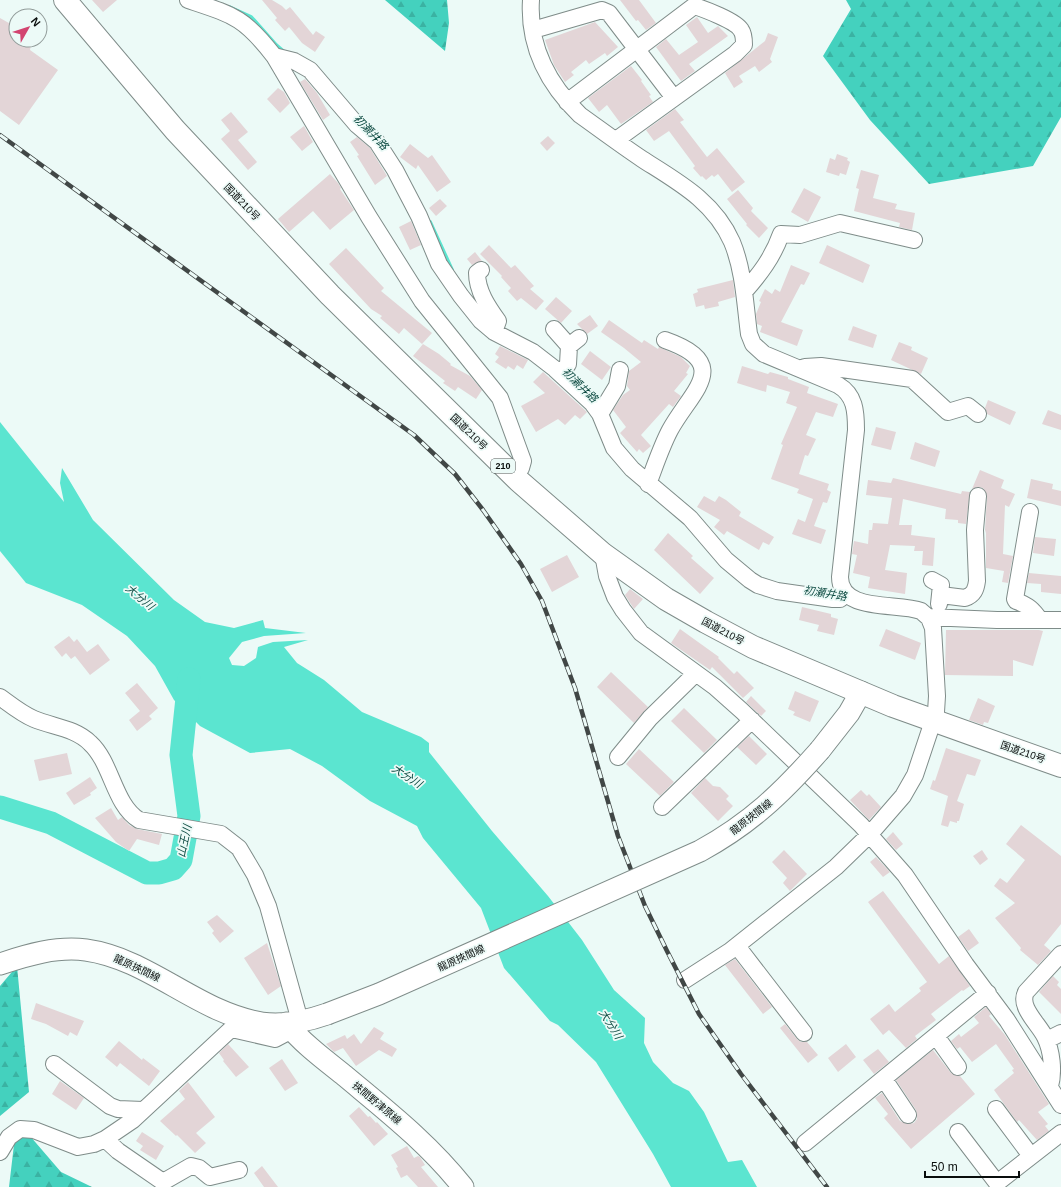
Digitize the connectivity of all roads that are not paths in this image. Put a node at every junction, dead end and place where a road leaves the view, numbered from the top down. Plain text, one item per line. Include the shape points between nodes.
1 (65, 0) edge
2 (188, 0) edge
3 (531, 0) edge
4 (533, 30) junction
5 (636, 49) junction
6 (274, 56) junction
7 (674, 98) junction
8 (567, 102) junction
9 (616, 140) junction
10 (914, 240) dead end
11 (481, 270) dead end
12 (744, 292) junction
13 (554, 329) dead end
14 (494, 332) junction
15 (665, 340) dead end
16 (800, 368) junction
17 (620, 370) dead end
18 (561, 374) junction
19 (600, 414) junction
20 (978, 414) dead end
21 (514, 476) junction
22 (648, 484) junction
23 (978, 496) dead end
24 (1030, 512) dead end
25 (603, 554) junction
26 (932, 580) dead end
27 (846, 594) junction
28 (941, 595) junction
29 (932, 617) junction
30 (1040, 620) junction
31 (1061, 620) edge
32 (696, 673) junction
33 (861, 692) junction
34 (0, 697) edge
35 (752, 720) junction
36 (933, 721) junction
37 (618, 757) dead end
38 (1061, 766) edge
39 (662, 807) dead end
40 (870, 834) junction
41 (737, 946) junction
42 (1061, 954) edge
43 (7, 962) edge
44 (685, 980) dead end
45 (988, 993) junction
46 (293, 1025) junction
47 (804, 1033) dead end
48 (1061, 1033) edge
49 (936, 1036) junction
50 (1047, 1040) junction
51 (54, 1064) dead end
52 (958, 1068) dead end
53 (884, 1079) junction
54 (1054, 1081) edge
55 (1061, 1105) edge
56 (996, 1109) dead end
57 (143, 1110) junction
58 (908, 1115) dead end
59 (958, 1132) dead end
60 (1061, 1133) edge
61 (105, 1139) junction
62 (805, 1143) dead end
63 (0, 1152) edge
64 (1032, 1156) junction
65 (239, 1170) dead end
66 (463, 1187) edge

1 - 21 highway, 国道210号 / 210 via 152,104 215,174 368,334
2 - 6 street via 241,20 255,32
3 - 4 street
4 - 5 street via 602,10 610,13
4 - 8 street via 537,52 551,81
5 - 7 street
5 - 7 street via 694,6 737,25 742,31 744,45
5 - 8 street
6 - 14 street via 294,61 310,70 357,125 377,142 395,170 446,275 471,309
6 - 21 street via 422,301 500,398 522,454 523,465
7 - 9 street
8 - 9 street via 580,115
9 - 12 street via 682,184 709,207 732,243
10 - 12 street via 840,224 800,235 781,234 776,250
11 - 14 street via 477,273 477,284 498,321
12 - 16 street via 753,344 764,354
13 - 18 street via 574,342 568,364
14 - 18 street via 526,348
15 - 22 street via 685,347 695,355 703,376 698,388 669,431
16 - 20 street via 821,366 912,379 948,412 968,406
16 - 27 street via 844,388 854,404 856,434 840,576
17 - 19 street via 617,386
18 - 19 street
19 - 22 street via 614,448
21 - 25 highway, 国道210号 / 210
22 - 27 street via 690,518 732,566 758,585 777,591 833,599 840,599
23 - 28 street via 974,530 976,588 965,598
24 - 30 street via 1015,599 1031,608
25 - 32 street via 608,582 626,614 644,636
25 - 33 highway, 国道210号 / 210 via 666,599 712,626
26 - 28 street via 941,585
27 - 29 street via 866,602 917,610
28 - 29 street
29 - 30 street
29 - 36 street via 937,696
30 - 31 street
32 - 35 street
32 - 37 street via 650,718
33 - 36 highway, 国道210号 / 210
33 - 46 main road, 龍原挾間線, bridge via 849,713 820,750 784,790 731,833 700,850 386,990
34 - 46 street via 32,718 84,737 97,750 131,814 139,820 221,834 239,848 255,875 275,926
35 - 39 street
35 - 40 street
36 - 38 highway, 国道210号 / 210
36 - 40 street via 907,790
40 - 41 street via 836,867
40 - 45 street via 905,875
41 - 44 street
41 - 47 street
42 - 50 street via 1026,992 1024,998 1027,1009
43 - 46 main road, 龍原挾間線 via 52,950 101,953 126,961 233,1014 262,1023
45 - 49 street
45 - 54 street
46 - 57 street via 275,1039 230,1030
46 - 66 main road, 挾間野津原線 via 422,1140
48 - 50 street
49 - 52 street
49 - 53 street
50 - 54 street
51 - 57 street via 110,1106 118,1109
53 - 58 street
53 - 62 street
54 - 55 street
56 - 64 street
57 - 61 street
59 - 64 street via 997,1183
60 - 64 street
61 - 63 street via 78,1147 34,1130 20,1129 9,1137
61 - 65 street via 163,1182 191,1166 199,1168 210,1177

